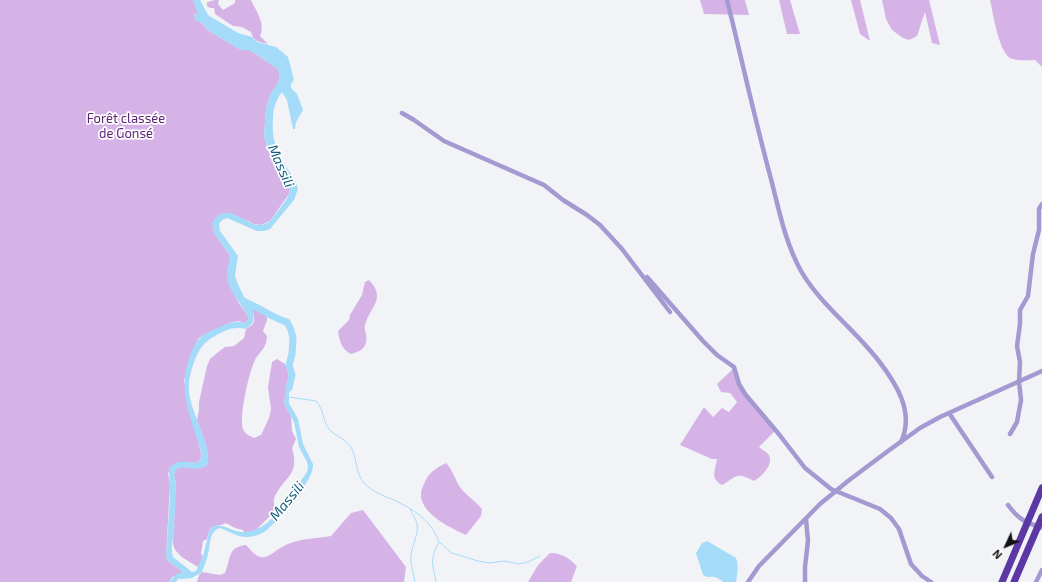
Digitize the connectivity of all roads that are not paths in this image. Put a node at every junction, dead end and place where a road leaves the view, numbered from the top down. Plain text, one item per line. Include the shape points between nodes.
1 (727, 0) edge
2 (402, 113) dead end
3 (1042, 204) edge
4 (647, 277) dead end
5 (670, 312) dead end
6 (1042, 371) edge
7 (1019, 382) junction
8 (949, 413) junction
9 (1010, 434) dead end
10 (901, 442) junction
11 (992, 478) dead end
12 (1042, 488) edge
13 (836, 491) junction
14 (1008, 505) dead end
15 (1042, 517) edge
16 (806, 519) junction
17 (1027, 523) junction
18 (1040, 527) edge
19 (1042, 570) edge
20 (748, 582) edge
21 (805, 582) edge
22 (931, 582) edge
23 (1002, 582) edge
24 (1014, 582) edge
25 (1036, 582) edge

1 - 10 street via 759,135 791,252 801,272 814,289 872,352 896,386 904,406 906,420 906,432
2 - 5 street via 444,141 544,185 587,215 622,249
3 - 7 street via 1039,209 1039,230 1028,296 1020,310 1017,346 1020,362
4 - 13 street via 703,341 734,367 745,394 805,468
6 - 7 street
7 - 8 street
7 - 9 street via 1020,410
8 - 10 street via 920,428
8 - 11 street
10 - 13 street
12 - 17 highway
13 - 16 street
13 - 22 street via 880,509 891,518 899,529 911,564
14 - 17 street via 1016,516
15 - 18 highway
16 - 20 street via 759,566
16 - 21 street via 808,541
17 - 18 street
17 - 23 highway
18 - 24 highway
19 - 25 street

